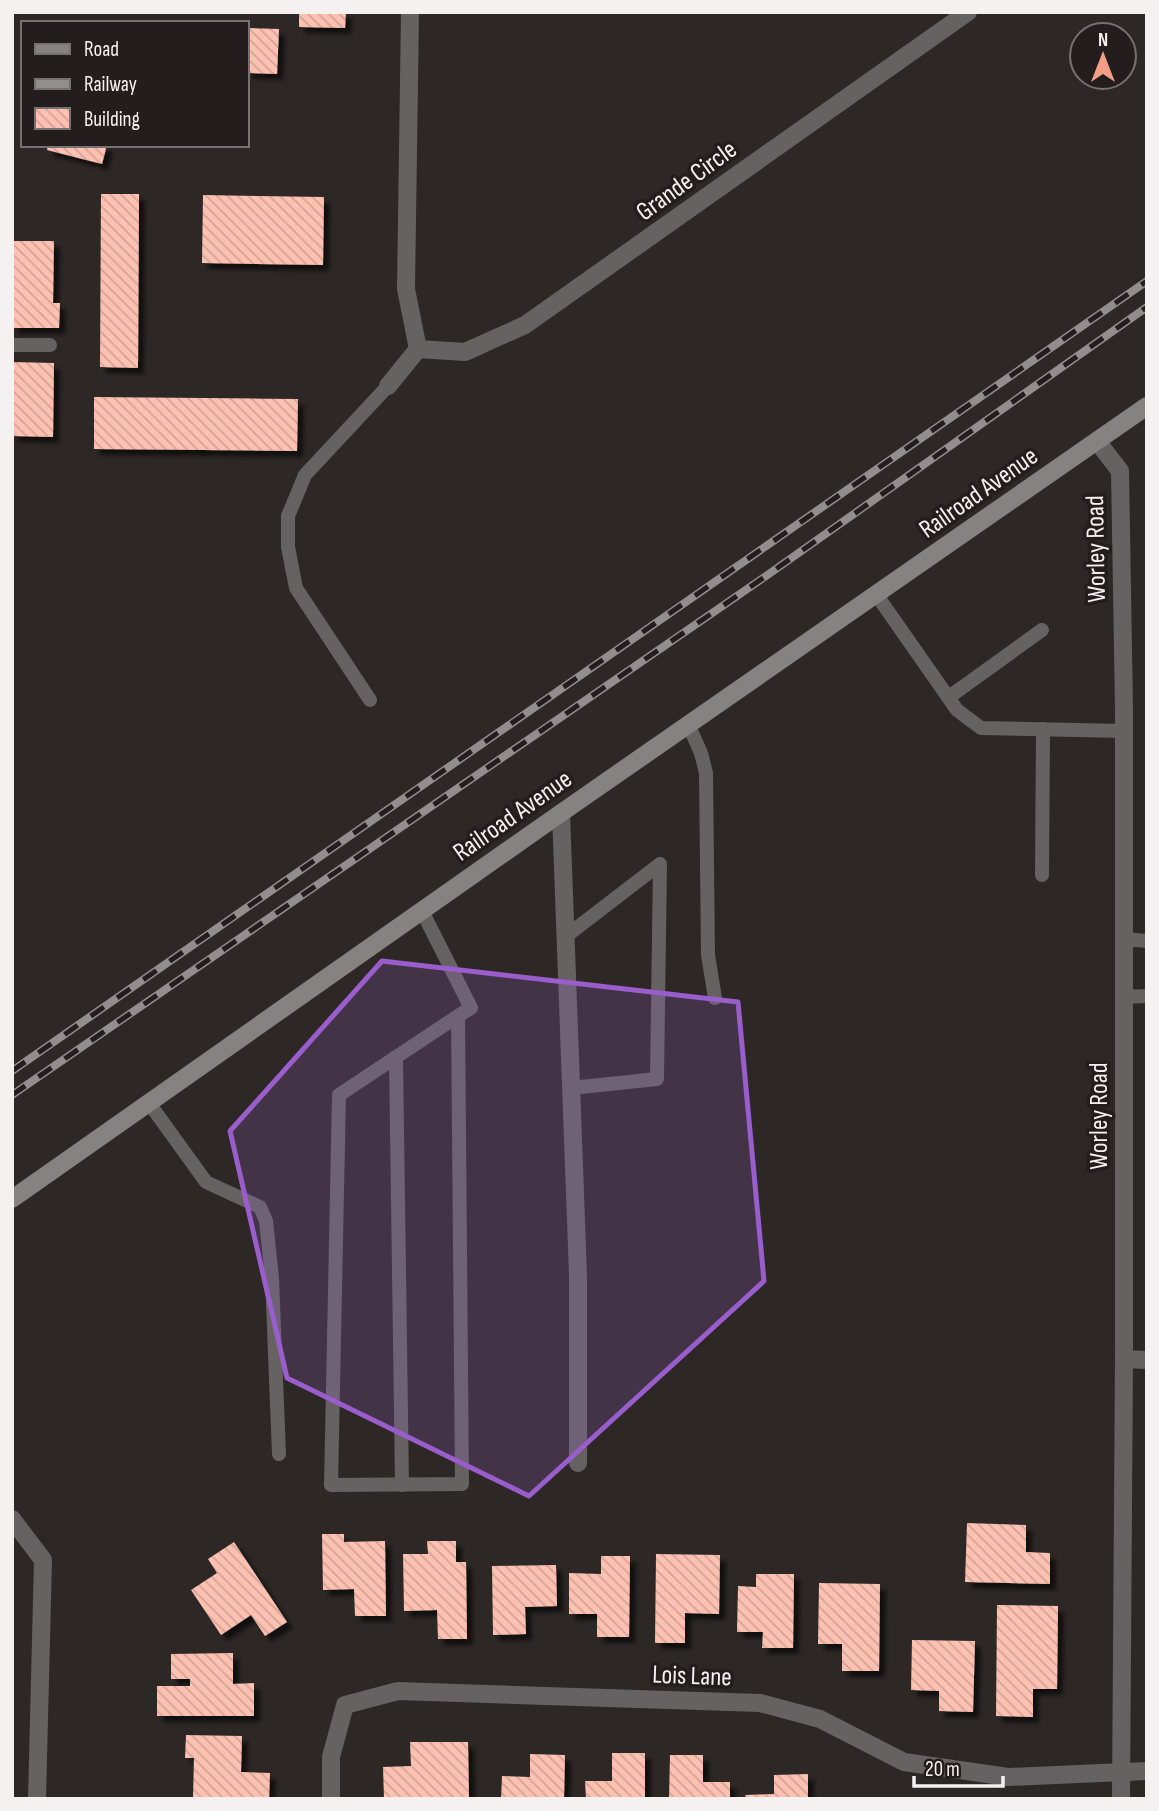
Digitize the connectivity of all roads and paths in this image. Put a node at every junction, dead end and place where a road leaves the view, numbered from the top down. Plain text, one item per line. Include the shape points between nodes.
1 (410, 12) edge
2 (968, 12) edge
3 (12, 345) edge
4 (50, 345) dead end
5 (418, 349) junction
6 (388, 386) joint
7 (1147, 406) edge
8 (1097, 441) junction
9 (876, 594) junction
10 (1042, 630) dead end
11 (949, 697) junction
12 (370, 700) dead end
13 (688, 724) junction
14 (1043, 729) junction
15 (1124, 731) junction
16 (561, 813) junction
17 (1042, 875) dead end
18 (422, 911) junction
19 (565, 937) junction
20 (1124, 939) junction
21 (1147, 941) edge
22 (1147, 996) edge
23 (1124, 997) junction
24 (715, 998) dead end
25 (458, 1016) junction
26 (396, 1057) junction
27 (571, 1088) junction
28 (149, 1103) junction
29 (12, 1199) edge
30 (1124, 1359) junction
31 (1147, 1360) edge
32 (279, 1454) dead end
33 (578, 1463) dead end
34 (402, 1485) junction
35 (12, 1519) edge
36 (1121, 1771) junction
37 (1147, 1771) edge
38 (37, 1799) edge
39 (331, 1799) edge
40 (1121, 1799) edge

1 - 5 street via 406,289
2 - 5 street, Grande Circle via 524,325 465,352
3 - 4 lane
5 - 6 street
6 - 12 lane via 305,475 288,516 296,588
7 - 8 main road, Railroad Avenue
8 - 9 main road, Railroad Avenue
8 - 15 street, Worley Road via 1120,471
9 - 11 lane
9 - 13 main road, Railroad Avenue
10 - 11 lane
11 - 14 lane via 957,710 981,728
13 - 16 main road, Railroad Avenue
13 - 24 lane via 706,773 708,955
14 - 15 lane
14 - 17 lane
15 - 20 street, Worley Road
16 - 18 main road, Railroad Avenue
16 - 19 street
18 - 25 lane via 471,1008
18 - 28 main road, Railroad Avenue
19 - 27 street
19 - 27 lane via 660,864 657,1079
20 - 21 lane
20 - 23 street, Worley Road
22 - 23 lane
23 - 30 street, Worley Road
25 - 26 lane
25 - 34 lane via 462,1483
26 - 34 lane
26 - 34 lane via 339,1096 331,1485
27 - 33 street via 578,1275
28 - 29 main road, Railroad Avenue
28 - 32 lane via 206,1182 260,1207 266,1221
30 - 31 street
30 - 36 street, Worley Road
35 - 38 street via 43,1560
36 - 37 street
36 - 39 street, Lois Lane via 1008,1777 904,1762 820,1719 760,1703 398,1691 345,1705 331,1757
36 - 40 street, Worley Road

